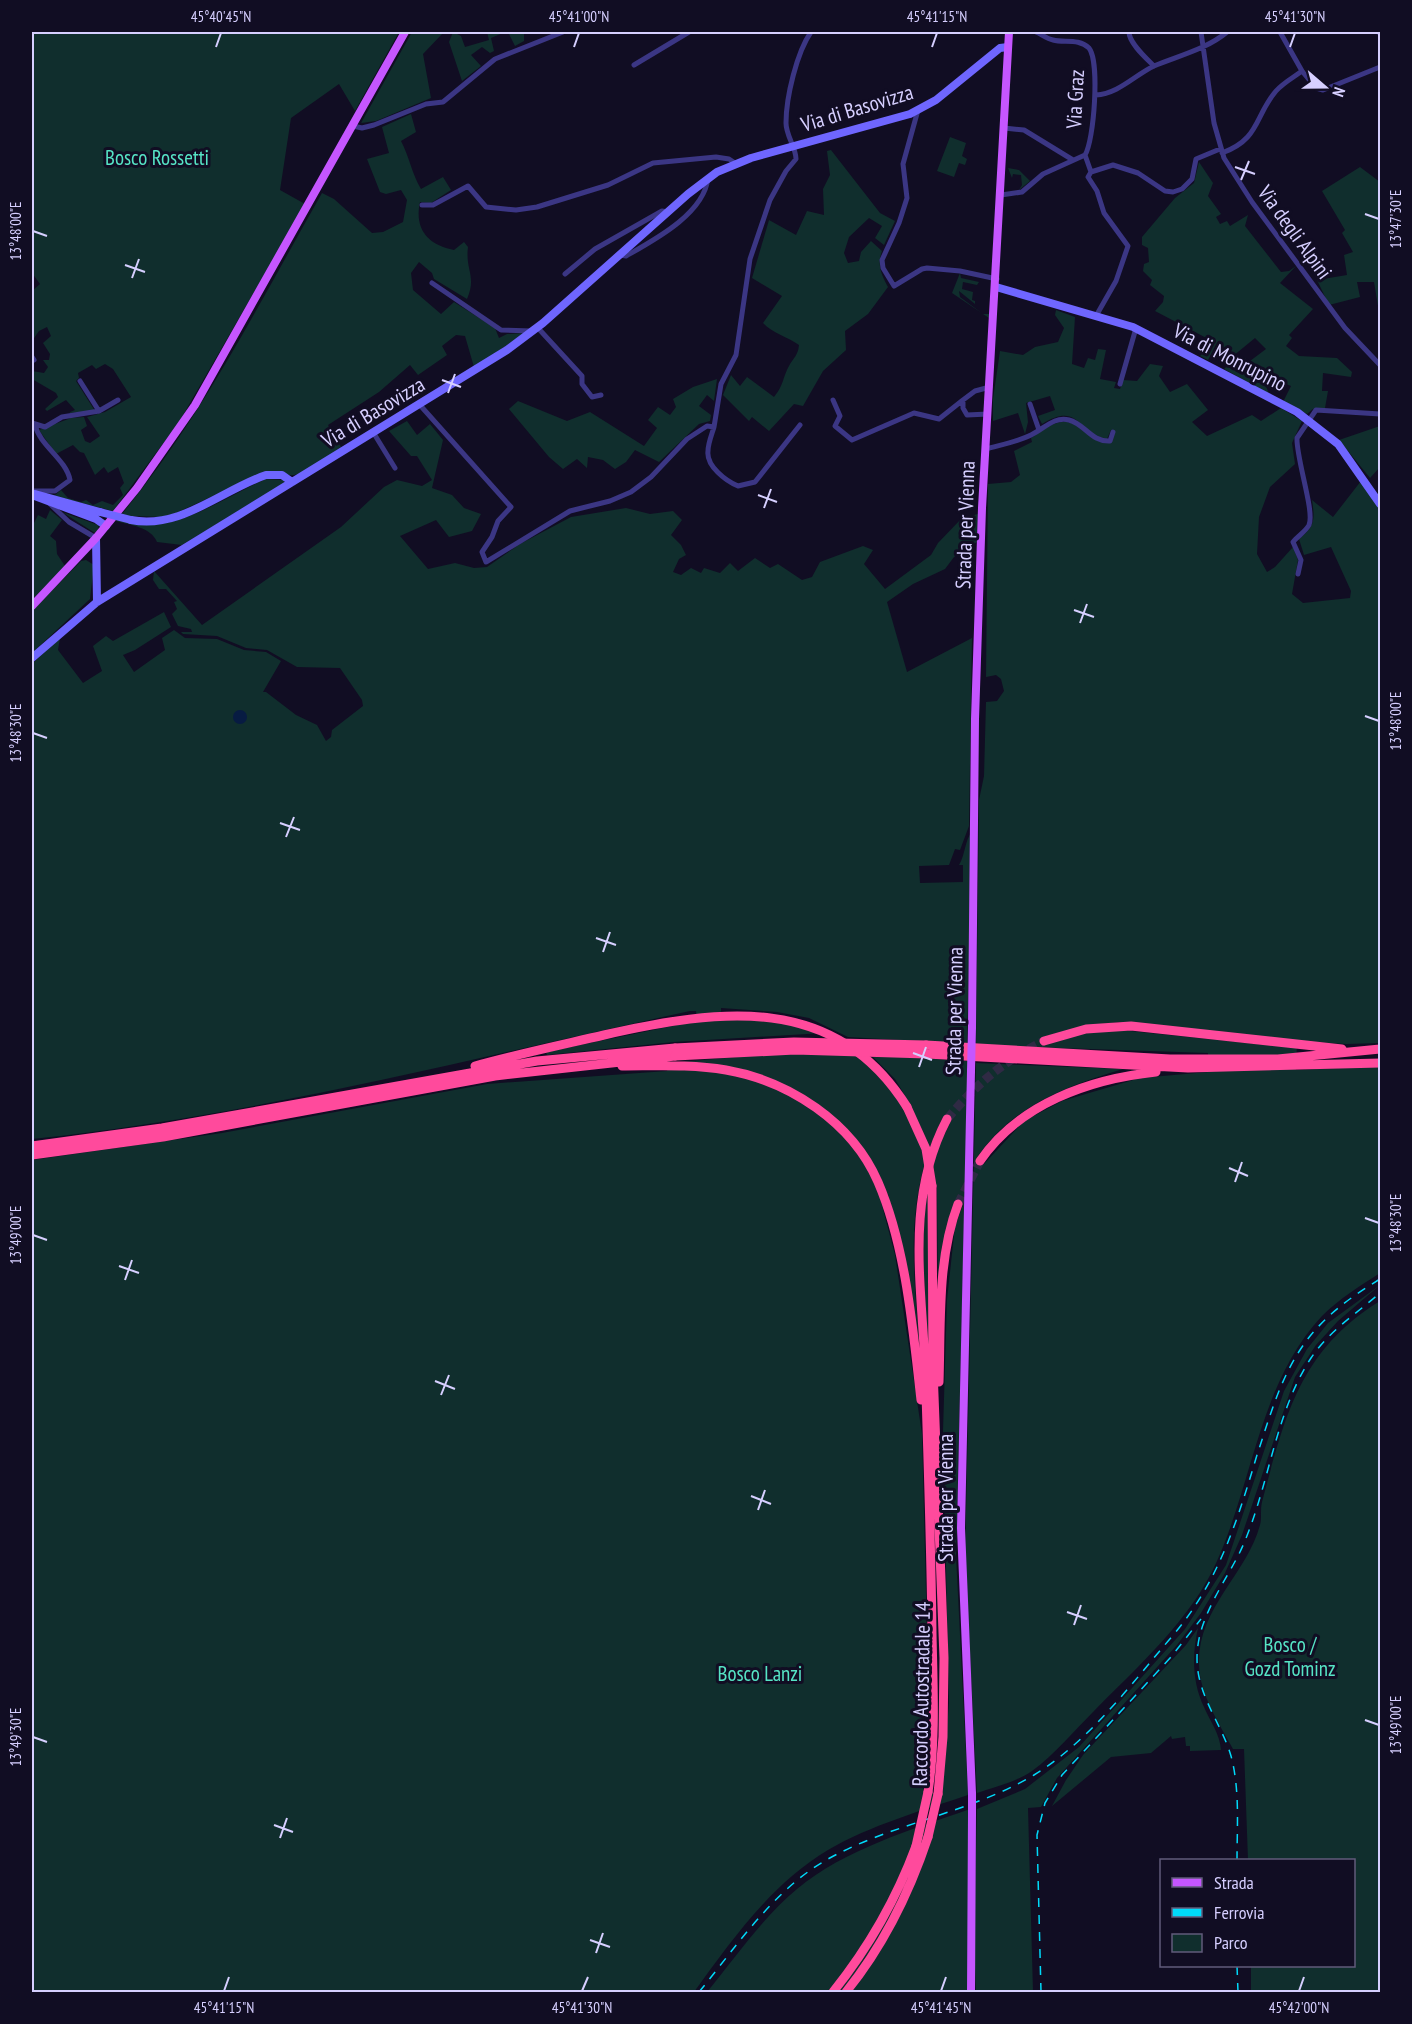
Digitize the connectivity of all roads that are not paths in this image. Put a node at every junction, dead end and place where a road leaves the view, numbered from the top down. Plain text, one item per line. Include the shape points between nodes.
1 (405, 32) edge
2 (563, 32) edge
3 (689, 32) edge
4 (812, 32) edge
5 (1009, 32) edge
6 (1036, 32) edge
7 (1130, 32) edge
8 (1227, 32) edge
9 (1280, 32) edge
10 (1199, 33) edge
11 (1047, 34) edge
12 (1202, 46) junction
13 (1008, 47) junction
14 (634, 65) dead end
15 (1154, 66) junction
16 (1380, 68) edge
17 (1302, 71) junction
18 (1096, 95) junction
19 (918, 110) junction
20 (353, 126) junction
21 (1004, 128) junction
22 (793, 147) junction
23 (1221, 151) junction
24 (1085, 155) junction
25 (1074, 160) junction
26 (735, 163) junction
27 (1090, 174) junction
28 (708, 178) junction
29 (1001, 195) junction
30 (422, 205) dead end
31 (668, 212) junction
32 (620, 255) junction
33 (565, 274) dead end
34 (432, 283) dead end
35 (997, 283) junction
36 (1096, 316) junction
37 (1136, 328) junction
38 (536, 329) junction
39 (1380, 365) edge
40 (80, 381) dead end
41 (1120, 384) dead end
42 (990, 387) junction
43 (601, 395) dead end
44 (118, 400) dead end
45 (832, 400) dead end
46 (963, 400) junction
47 (419, 404) junction
48 (1030, 404) dead end
49 (99, 411) junction
50 (988, 414) junction
51 (1380, 414) edge
52 (1308, 419) junction
53 (33, 424) edge
54 (800, 425) dead end
55 (714, 426) junction
56 (1039, 430) junction
57 (373, 432) junction
58 (1113, 432) dead end
59 (986, 449) junction
60 (395, 468) dead end
61 (292, 482) junction
62 (32, 493) edge
63 (47, 502) junction
64 (1380, 504) edge
65 (106, 526) junction
66 (96, 538) junction
67 (1298, 574) dead end
68 (97, 602) junction
69 (32, 606) edge
70 (32, 658) edge
71 (1044, 1041) tunnel mouth
72 (926, 1049) junction
73 (1380, 1049) edge
74 (1362, 1050) junction
75 (675, 1052) junction
76 (1295, 1062) junction
77 (1380, 1062) edge
78 (596, 1063) junction
79 (1208, 1064) junction
80 (1188, 1068) junction
81 (423, 1079) junction
82 (947, 1119) tunnel mouth
83 (32, 1146) edge
84 (32, 1155) edge
85 (980, 1161) tunnel mouth
86 (958, 1204) tunnel mouth
87 (937, 1435) junction
88 (933, 1446) junction
89 (933, 1793) junction
90 (833, 1992) edge
91 (846, 1992) edge
92 (971, 1992) edge

1 - 20 main road
2 - 20 street via 495,59 443,102 426,104 362,128
3 - 14 street
4 - 22 street via 802,47 786,122
5 - 13 main road, Strada per Vienna
6 - 11 street, Via Graz
7 - 15 street via 1142,56
8 - 12 street
9 - 17 street
10 - 12 street, Via degli Alpini
11 - 18 street, Via Graz via 1054,40 1075,41 1089,49 1095,66
12 - 15 street
12 - 23 street, Via degli Alpini
13 - 19 main road, Via di Basovizza via 1000,48
13 - 21 main road, Strada per Vienna
15 - 18 street via 1108,94
16 - 17 street via 1323,90 1316,88
17 - 23 street via 1275,91 1250,138 1235,149
18 - 24 street, Via Graz
19 - 22 main road, Via di Basovizza
19 - 35 street via 903,164 907,198 882,260 883,268 894,286 927,268 960,271
20 - 65 main road via 195,405 164,453
21 - 25 street via 1024,130
21 - 29 main road, Strada per Vienna
22 - 26 main road, Via di Basovizza
22 - 55 street via 795,162 771,200 746,272 736,355 721,384
23 - 27 street via 1196,159 1192,179 1173,192 1113,165
23 - 39 street, Via degli Alpini via 1252,202 1345,328
24 - 25 street
24 - 27 street, Via Graz
25 - 29 street via 1043,174 1022,192
26 - 28 main road, Via di Basovizza
26 - 30 street, Via di Basovizza via 716,157 653,163 608,185 524,210 486,207 468,186 433,205
27 - 36 street, Via Graz via 1104,213 1128,246 1116,281
28 - 31 main road, Via di Basovizza
28 - 32 street via 707,186 681,222 626,256
29 - 35 main road, Strada per Vienna
31 - 32 main road, Via di Basovizza
31 - 33 street via 662,211 595,249
32 - 38 main road, Via di Basovizza
34 - 38 street via 501,330
35 - 36 main road, Via di Monrupino
35 - 42 main road, Strada per Vienna
36 - 37 main road, Via di Monrupino
37 - 41 street
37 - 52 main road, Via di Monrupino
38 - 43 street via 582,376 582,384 592,397
38 - 47 main road, Via di Basovizza
40 - 49 street
42 - 46 street
42 - 50 main road, Strada per Vienna
44 - 49 street
45 - 46 street via 840,416 835,426 852,440 914,413 939,419
46 - 50 street via 967,415
47 - 55 street via 511,507 498,521 482,552 483,560 490,561 570,511 622,498 651,477 692,435
47 - 57 main road, Via di Basovizza
48 - 56 street
49 - 53 street via 62,417 45,427
50 - 59 main road, Strada per Vienna
51 - 52 street via 1318,410
52 - 64 main road, Via di Monrupino via 1345,453
52 - 67 street via 1296,441 1312,515 1308,527 1293,542 1301,560
53 - 62 street via 70,480 55,491
54 - 55 street via 755,482 738,486 723,478 709,460
56 - 58 street via 1063,419 1075,422 1089,435 1102,440 1110,441
56 - 59 street
57 - 60 street
57 - 61 main road, Via di Basovizza
59 - 92 main road, Strada per Vienna, bridge via 975,719 962,1528 972,1794
61 - 62 main road, bridge via 282,475 266,475 169,519 144,522
61 - 68 main road, Via di Basovizza
62 - 63 main road
63 - 65 main road
63 - 66 street via 69,522
65 - 66 main road
66 - 68 main road
66 - 69 main road
68 - 70 main road, Via di Basovizza
71 - 74 highway via 1086,1029 1131,1026
72 - 75 highway, bridge via 794,1041
72 - 79 highway
72 - 80 highway
73 - 74 highway
74 - 76 highway
75 - 78 highway
75 - 81 highway via 537,1061
76 - 77 highway
76 - 79 highway
78 - 84 highway via 495,1076 164,1137
78 - 88 highway via 729,1070 766,1081 807,1102 834,1122 856,1146 878,1182 894,1233 913,1332 924,1434
79 - 80 highway
80 - 85 highway via 1121,1076 1035,1108 998,1136
81 - 83 highway via 162,1128
81 - 87 highway, bridge via 630,1029 697,1017 781,1018 820,1029 858,1050 880,1069 907,1107 926,1149 932,1186
82 - 88 highway via 932,1152 918,1221
86 - 87 highway via 944,1276
87 - 88 highway
88 - 89 highway, Raccordo Autostradale 14 via 930,1518
88 - 89 highway, Raccordo Autostradale 14 via 944,1658 943,1728
89 - 90 highway, Raccordo Autostradale 14, bridge via 899,1890 881,1924
89 - 91 highway, Raccordo Autostradale 14, bridge via 928,1837 913,1880 877,1950

